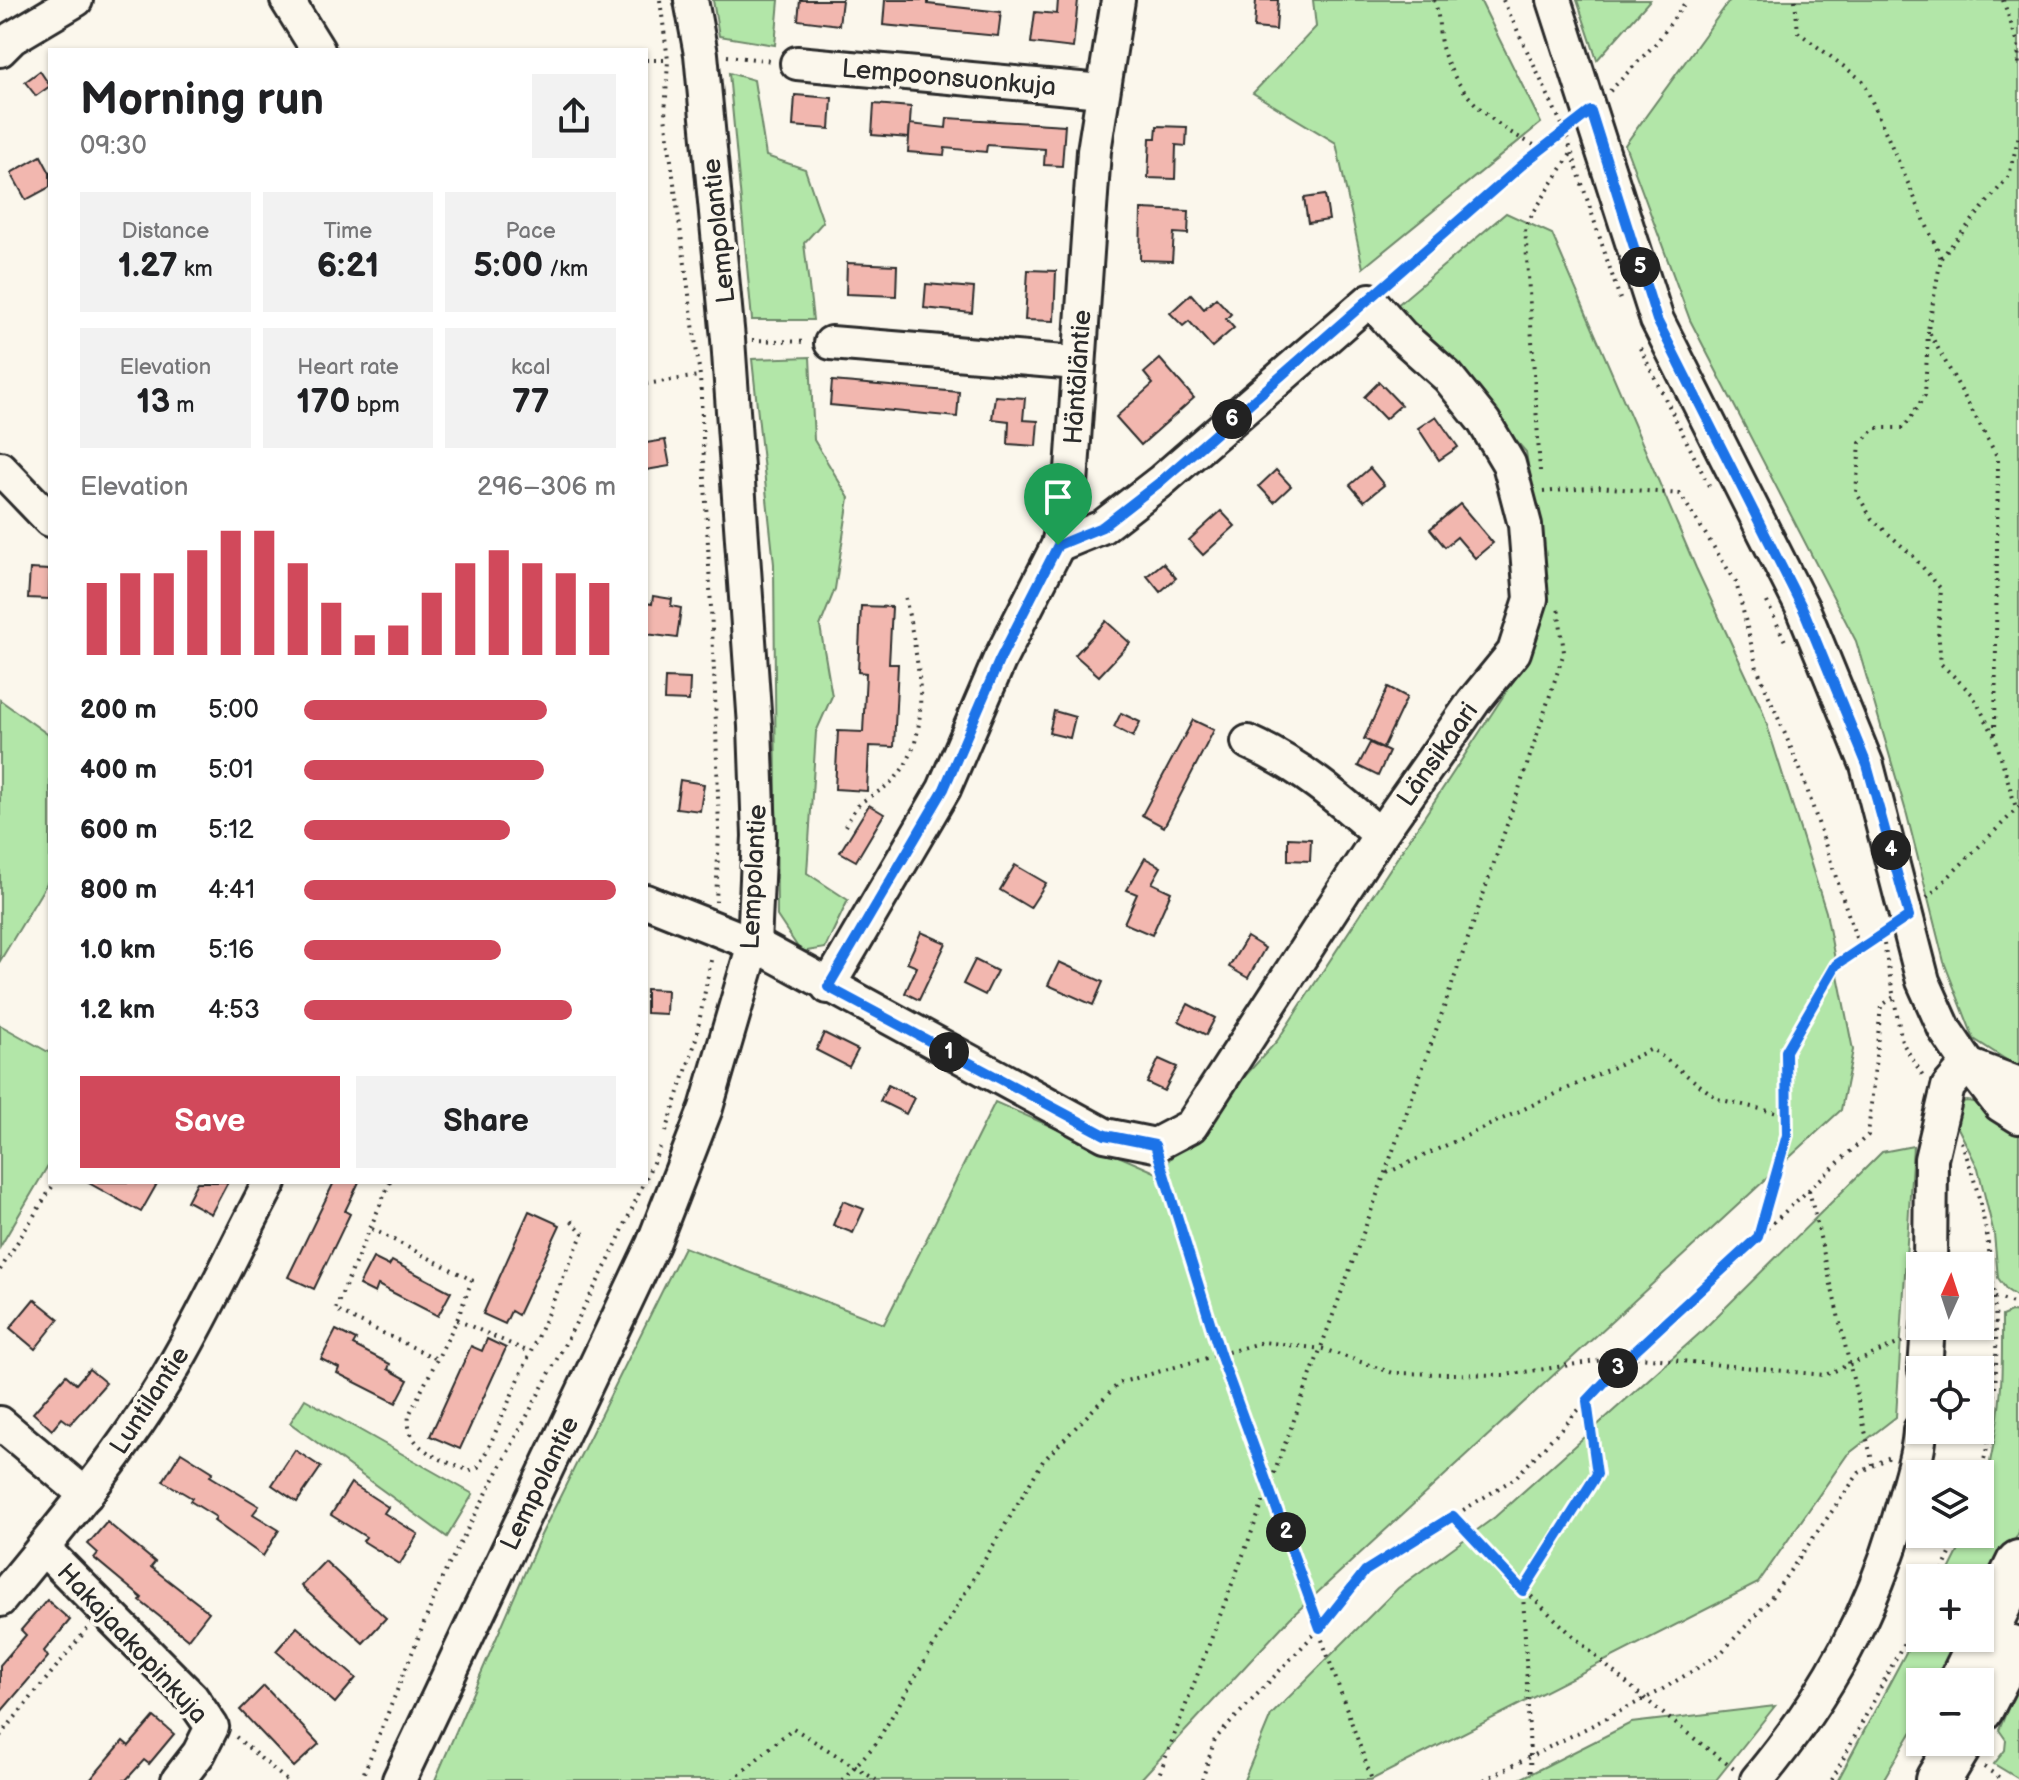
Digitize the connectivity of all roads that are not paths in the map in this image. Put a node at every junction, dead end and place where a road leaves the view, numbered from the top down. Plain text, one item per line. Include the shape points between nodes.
1 (76, 0) edge
2 (287, 0) edge
3 (691, 0) edge
4 (1118, 0) edge
5 (1554, 0) edge
6 (317, 48) edge
7 (0, 50) edge
8 (797, 63) road end
9 (1102, 91) junction
10 (831, 343) road end
11 (1077, 363) junction
12 (0, 468) edge
13 (48, 518) edge
14 (1058, 545) junction
15 (1248, 742) dead end
16 (1380, 835) junction
17 (648, 902) edge
18 (754, 944) junction
19 (828, 987) junction
20 (1968, 1064) junction
21 (2019, 1084) edge
22 (2019, 1117) edge
23 (269, 1184) edge
24 (1930, 1252) edge
25 (0, 1423) edge
26 (1918, 1444) edge
27 (86, 1495) junction
28 (43, 1548) junction
29 (2019, 1563) edge
30 (0, 1600) edge
31 (2019, 1634) edge
32 (1968, 1668) edge
33 (1994, 1683) edge
34 (1919, 1756) edge
35 (1966, 1756) edge
36 (1747, 1776) edge
37 (178, 1780) edge
38 (399, 1780) edge
39 (1905, 1780) edge
40 (1938, 1780) edge

1 - 7 street
2 - 6 street
3 - 18 street, Lempolantie via 701,54 728,339 755,726 759,836
4 - 9 street, Häntäläntie
5 - 20 street via 1657,320 1804,611 1867,765 1894,920 1945,1030
8 - 9 street, Lempoonsuonkuja
9 - 11 street, Häntäläntie
10 - 11 street
11 - 14 street, Häntäläntie via 1071,484
12 - 13 street
14 - 16 street, Länsikaari via 1102,527 1160,482 1370,300 1448,377 1509,464 1525,525 1531,599 1514,652
14 - 19 street, Häntäläntie via 999,661 944,789
15 - 16 street via 1286,759 1326,787
16 - 19 street, Länsikaari via 1191,1126 1155,1145 1105,1135
17 - 18 street
18 - 19 street
18 - 38 street, Lempolantie via 706,1108 653,1244
20 - 21 street
20 - 22 street via 2000,1105
20 - 24 street via 1948,1087 1931,1159
23 - 27 street, Luntilantie via 183,1350
25 - 27 street
26 - 36 street via 1896,1529 1858,1633 1798,1731
27 - 28 street, Luntilantie
28 - 30 street, Luntilantie
28 - 37 street, Hakajaakopinkuja via 192,1698 212,1727
29 - 32 highway
31 - 33 highway
34 - 39 highway
35 - 40 highway

